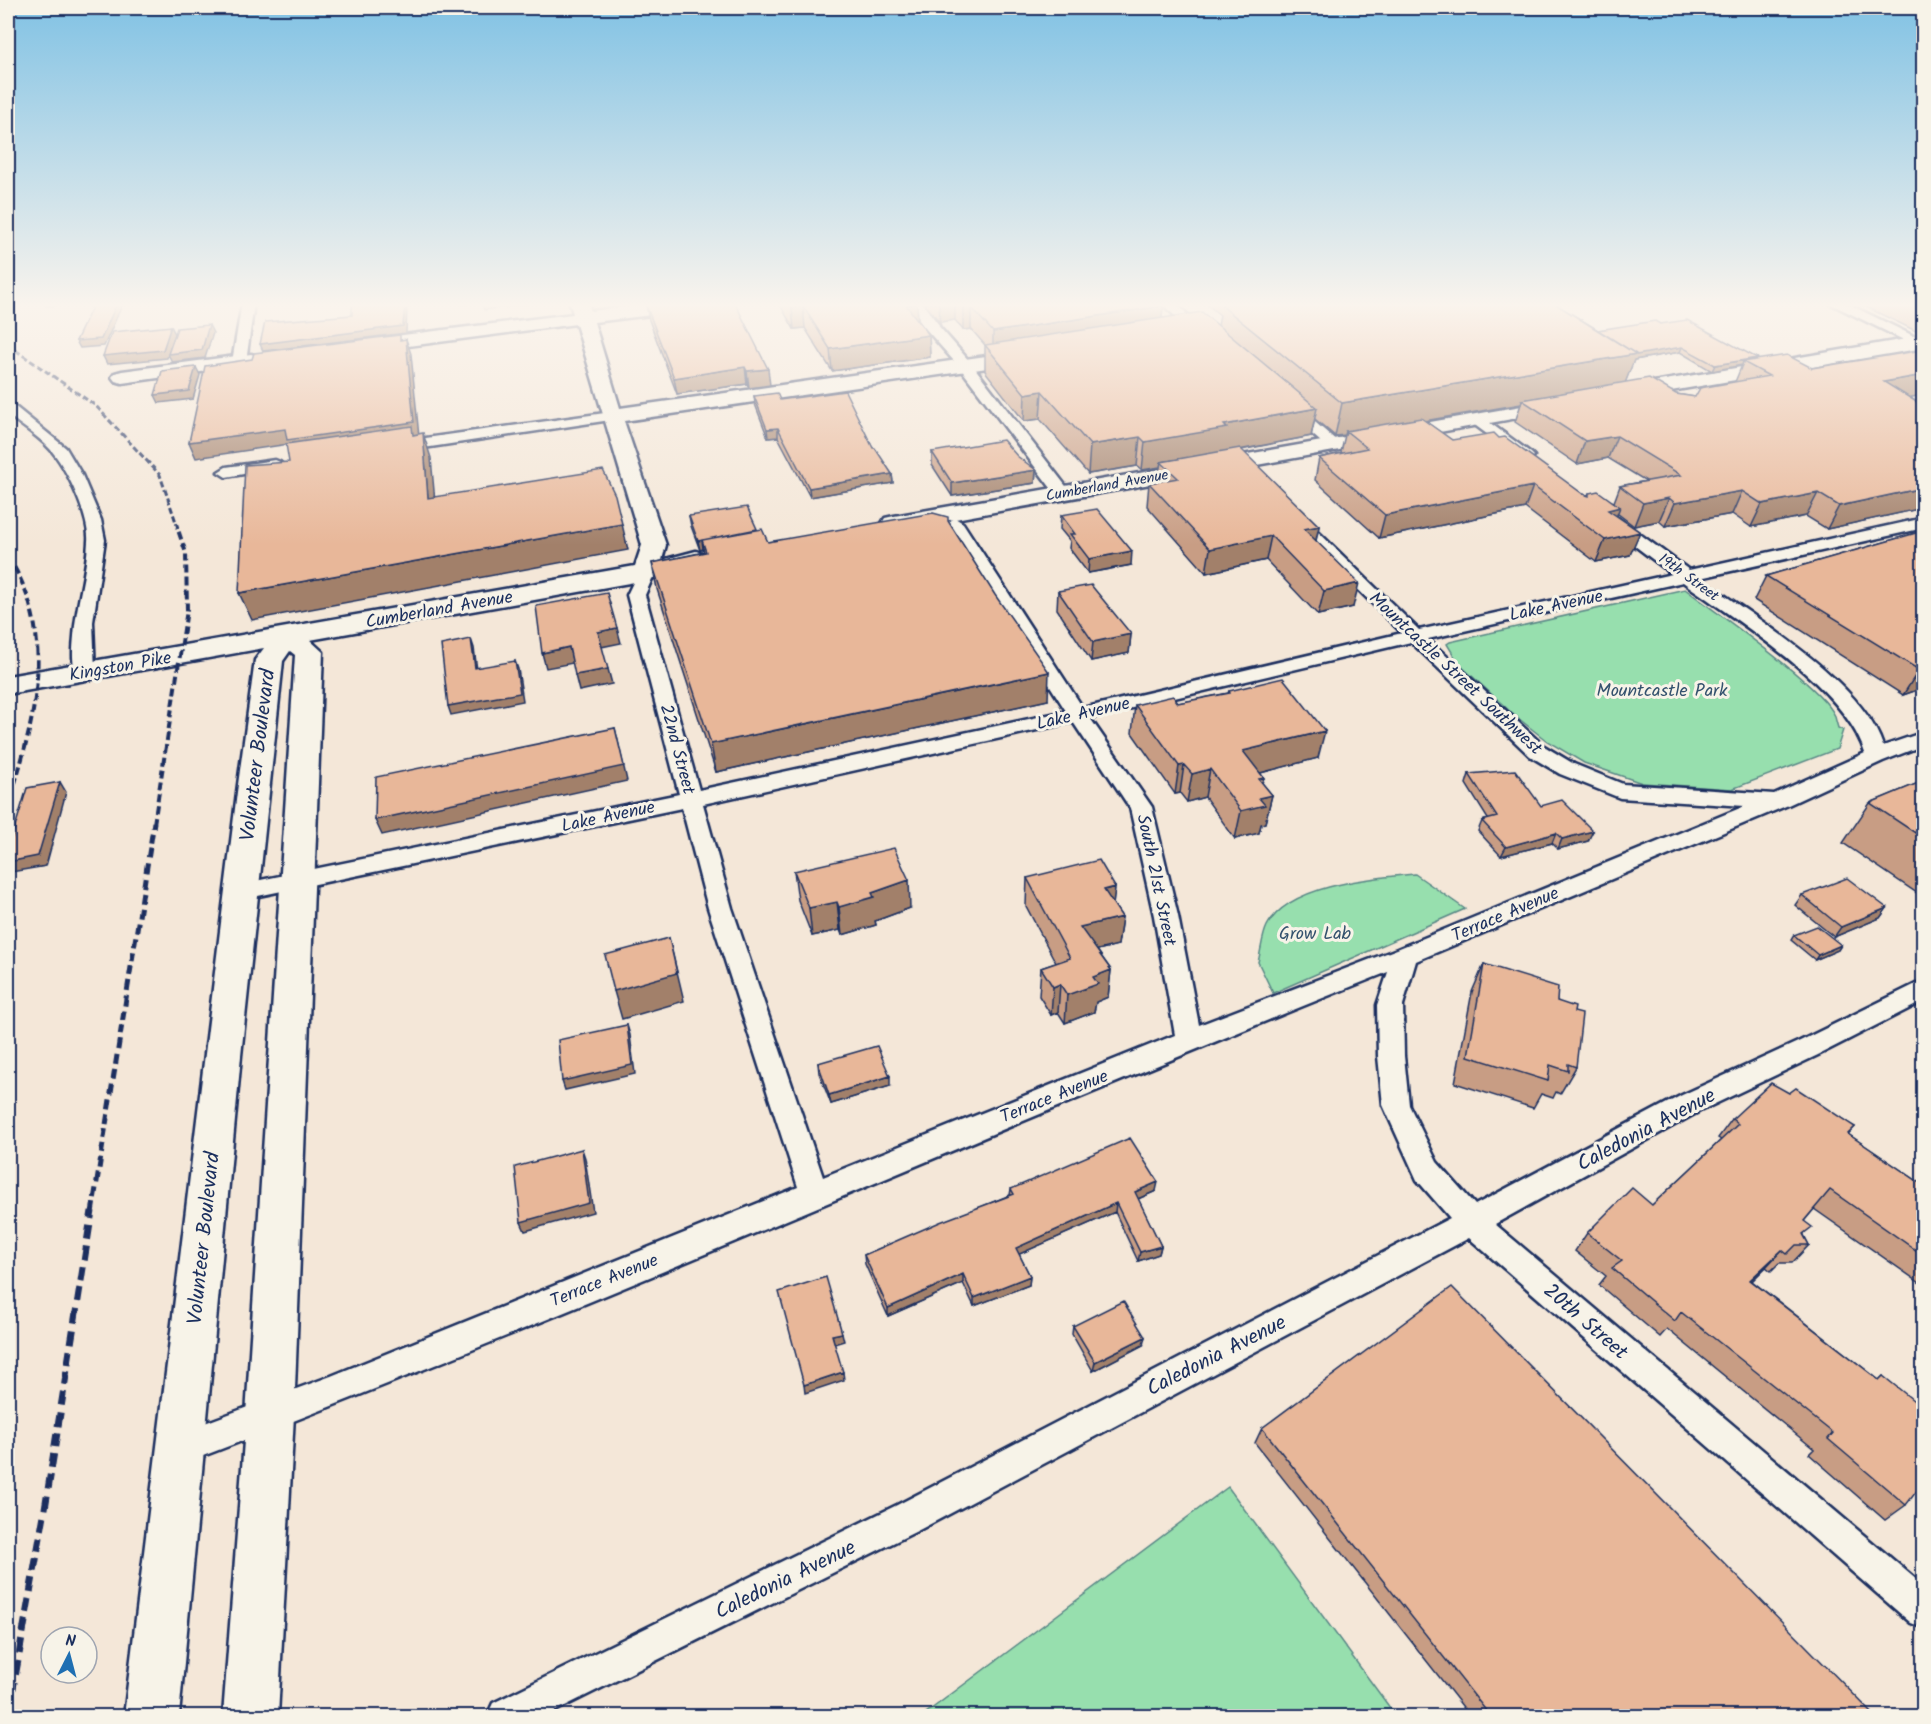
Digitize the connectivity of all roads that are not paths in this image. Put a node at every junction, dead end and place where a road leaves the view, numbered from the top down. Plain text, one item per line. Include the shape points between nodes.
1 (602, 383) edge
2 (842, 383) edge
3 (979, 383) edge
4 (1704, 383) edge
5 (1276, 396) edge
6 (8, 408) edge
7 (612, 416) junction
8 (1482, 424) junction
9 (386, 448) edge
10 (1338, 449) junction
11 (295, 462) edge
12 (1544, 470) edge
13 (226, 472) dead end
14 (1067, 498) junction
15 (1286, 510) edge
16 (1601, 512) edge
17 (955, 523) junction
18 (1923, 523) edge
19 (721, 560) edge
20 (646, 572) junction
21 (1687, 576) junction
22 (288, 636) junction
23 (1415, 636) junction
24 (232, 646) joint
25 (85, 672) junction
26 (8, 685) edge
27 (1078, 715) junction
28 (1923, 738) edge
29 (1876, 756) junction
30 (692, 799) junction
31 (1778, 801) junction
32 (298, 880) junction
33 (239, 892) junction
34 (1406, 956) junction
35 (1923, 989) edge
36 (1189, 1040) junction
37 (814, 1194) junction
38 (1471, 1222) junction
39 (270, 1415) junction
40 (182, 1448) junction
41 (1923, 1610) edge
42 (151, 1716) edge
43 (250, 1716) edge
44 (506, 1716) edge

1 - 7 street, 22nd Street
2 - 7 street
3 - 14 street
4 - 8 street, Cumberland Avenue
5 - 10 street
6 - 25 street via 57,446 84,495 98,537 84,605
7 - 9 street
7 - 20 street, 22nd Street via 654,545
8 - 10 street, Cumberland Avenue
8 - 12 street
10 - 14 street, Cumberland Avenue
10 - 14 street, Cumberland Avenue via 1250,475
11 - 13 street
14 - 17 street, Cumberland Avenue
14 - 17 street, Cumberland Avenue via 876,531
15 - 23 street, Mountcastle Street Southwest
16 - 21 street, 19th Street
17 - 27 street, South 21st Street
18 - 21 street, Lake Avenue
19 - 20 street, Cumberland Avenue via 699,569
20 - 22 street, Cumberland Avenue
20 - 30 street, 22nd Street via 636,595
21 - 23 street, Lake Avenue
21 - 29 street, 19th Street via 1830,685 1869,734
22 - 24 street, Cumberland Avenue
22 - 32 street via 309,652
22 - 33 street, Volunteer Boulevard via 269,660
23 - 27 street, Lake Avenue
23 - 31 street, Mountcastle Street Southwest via 1538,751 1567,769 1620,790
24 - 25 street, Kingston Pike
25 - 26 street, Kingston Pike
27 - 30 street, Lake Avenue
27 - 36 street, South 21st Street via 1142,807
28 - 29 street, Terrace Avenue
29 - 31 street, Terrace Avenue
30 - 32 street, Lake Avenue
30 - 37 street, 22nd Street via 720,908
31 - 34 street, Terrace Avenue
32 - 33 street, Lake Avenue
32 - 39 street
33 - 40 street, Volunteer Boulevard
34 - 36 street, Terrace Avenue
34 - 38 street, 20th Street via 1390,1005 1396,1105 1426,1171
35 - 38 street, Caledonia Avenue via 1691,1103
36 - 37 street, Terrace Avenue
37 - 39 street, Terrace Avenue
38 - 41 street, 20th Street
38 - 44 street, Caledonia Avenue via 909,1517
39 - 40 street, Terrace Avenue
39 - 43 street
40 - 42 street, Volunteer Boulevard

